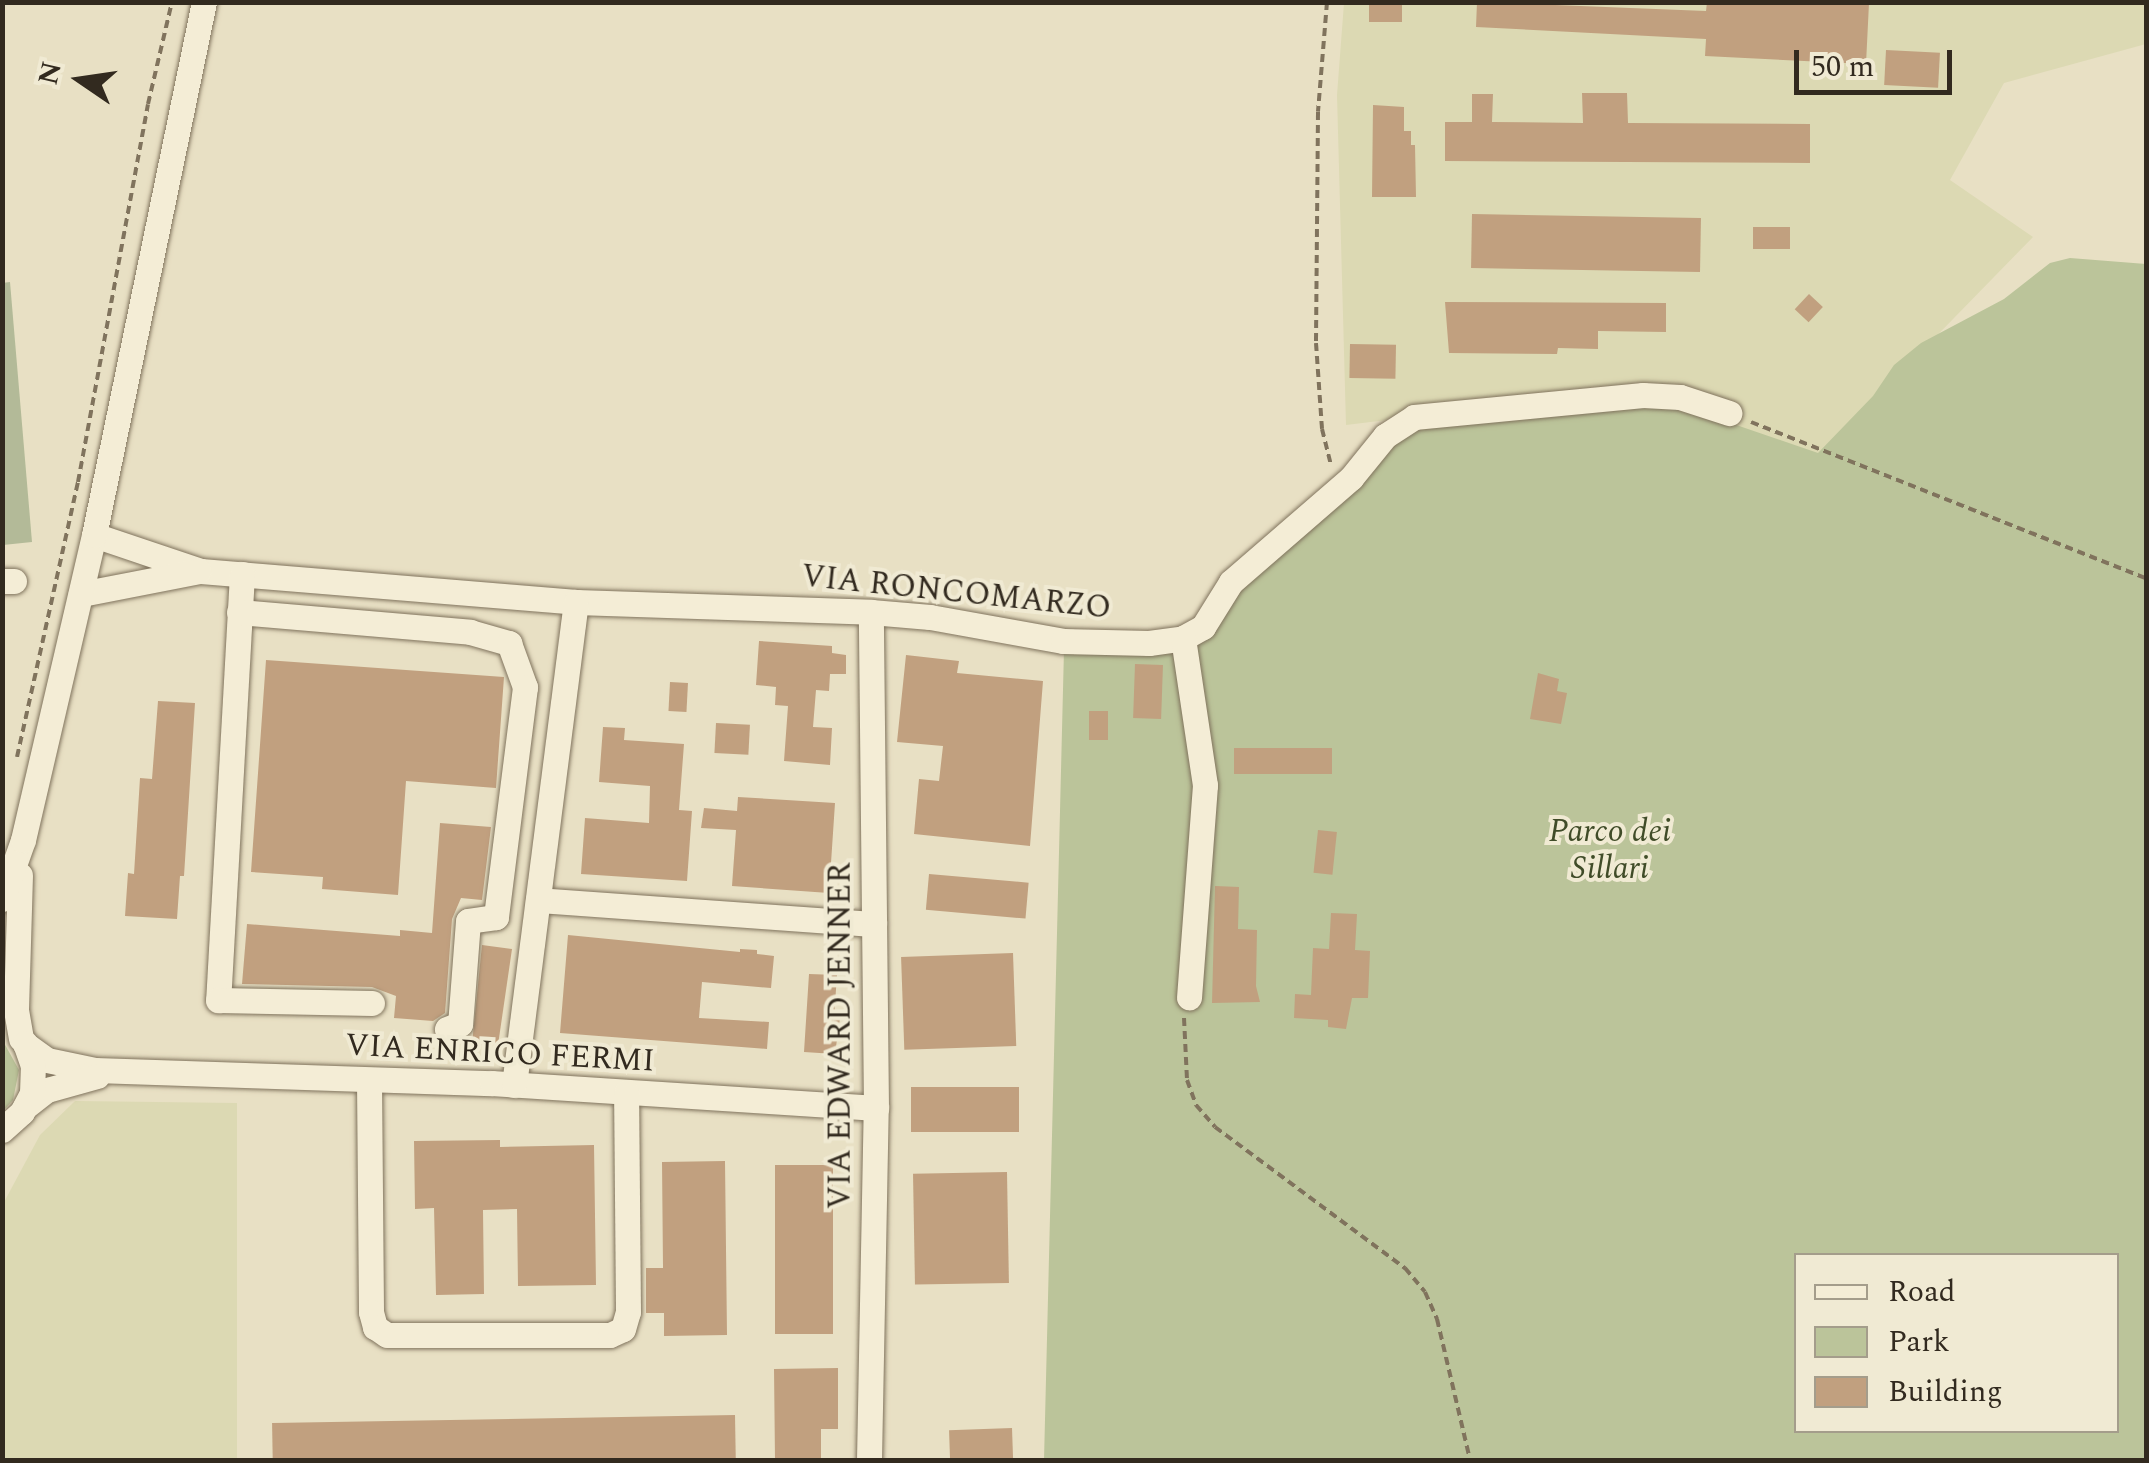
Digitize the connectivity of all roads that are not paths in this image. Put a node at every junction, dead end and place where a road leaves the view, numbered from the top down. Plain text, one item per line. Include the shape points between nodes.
1 (204, 2) edge
2 (1729, 413) road end
3 (94, 535) junction
4 (201, 571) junction
5 (242, 574) junction
6 (81, 594) junction
7 (576, 602) junction
8 (239, 612) junction
9 (871, 612) junction
10 (1183, 638) junction
11 (23, 840) junction
12 (2, 898) edge
13 (538, 900) junction
14 (874, 924) junction
15 (1189, 997) road end
16 (372, 1002) dead end
17 (447, 1029) dead end
18 (16, 1035) edge
19 (121, 1072) junction
20 (369, 1080) junction
21 (514, 1085) junction
22 (626, 1092) junction
23 (876, 1108) junction
24 (9, 1124) edge
25 (868, 1460) edge

1 - 3 street
2 - 10 street via 1680,397 1643,395 1414,417 1384,436 1336,490 1231,582 1203,627
3 - 4 street, VIA RONCOMARZO
3 - 6 street
4 - 5 street, VIA RONCOMARZO
4 - 6 street, VIA RONCOMARZO
5 - 7 street, VIA RONCOMARZO
5 - 8 street
6 - 11 street
7 - 9 street, VIA RONCOMARZO
7 - 13 street
8 - 16 street via 218,1000
8 - 17 street via 470,632 510,643 525,686 496,918 468,921 460,1024
9 - 10 street, VIA RONCOMARZO via 1107,645
9 - 14 street, VIA EDWARD JENNER
10 - 15 street via 1205,785
11 - 12 street
11 - 18 street
13 - 14 street
13 - 21 street
14 - 23 street, VIA EDWARD JENNER
18 - 19 street, VIA ENRICO FERMI via 59,1064
18 - 24 street via 34,1074
19 - 20 street, VIA ENRICO FERMI
19 - 24 street, VIA ENRICO FERMI via 58,1085
20 - 21 street, VIA ENRICO FERMI
20 - 22 street via 371,1312 374,1327 387,1335 610,1335 623,1329
21 - 22 street, VIA ENRICO FERMI
22 - 23 street, VIA ENRICO FERMI
23 - 25 street, VIA EDWARD JENNER

